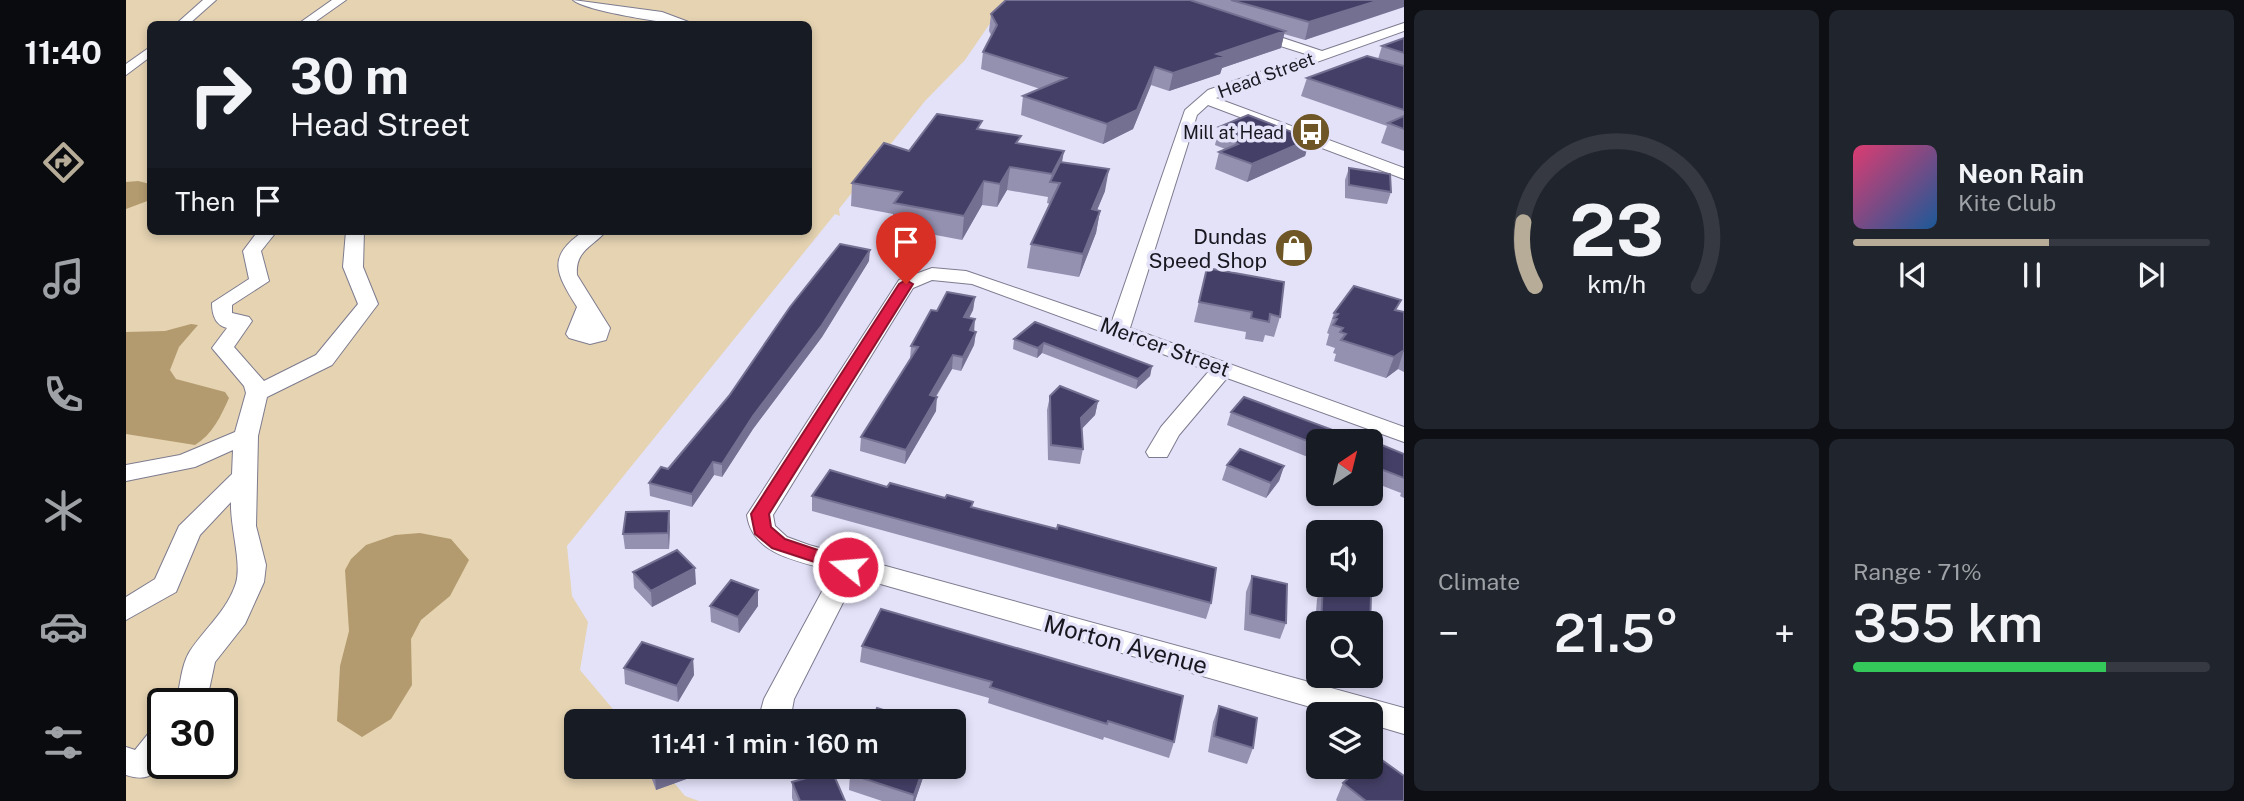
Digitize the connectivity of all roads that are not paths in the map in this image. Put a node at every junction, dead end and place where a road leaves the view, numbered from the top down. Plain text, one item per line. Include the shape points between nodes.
1 (210, 0) edge
2 (340, 0) edge
3 (579, 0) edge
4 (186, 21) edge
5 (308, 21) edge
6 (679, 21) edge
7 (1404, 27) edge
8 (1244, 30) edge
9 (147, 54) edge
10 (1322, 55) junction
11 (1345, 62) edge
12 (126, 71) edge
13 (1206, 99) junction
14 (1404, 174) edge
15 (265, 235) edge
16 (355, 235) edge
17 (592, 235) edge
18 (586, 308) dead end
19 (1119, 330) junction
20 (1223, 368) junction
21 (257, 393) junction
22 (1404, 435) edge
23 (246, 436) junction
24 (1158, 452) dead end
25 (126, 473) edge
26 (243, 478) junction
27 (848, 567) junction
28 (126, 610) edge
29 (195, 688) edge
30 (777, 709) edge
31 (1404, 721) edge
32 (147, 758) edge
33 (126, 760) edge

1 - 4 street
2 - 5 street
3 - 6 street via 599,9
7 - 10 street, Head Street
8 - 10 street
9 - 12 street
10 - 11 street
10 - 13 street, Head Street via 1227,87
13 - 14 street
13 - 19 street, Head Street via 1190,113
15 - 21 street via 252,251 259,281 222,303 222,314 229,322 242,321 223,348
16 - 21 street via 353,267 368,304 362,314 324,360
17 - 18 street via 573,250 565,266
19 - 20 street, Mercer Street
19 - 27 street, Mercer Street via 977,279 924,273 906,284 760,514 762,530 778,543
20 - 22 street, Mercer Street
20 - 24 street via 1169,432
21 - 23 street
23 - 25 street via 186,462
23 - 26 street
26 - 28 street via 188,532 166,585
26 - 29 street via 250,582 235,617 201,659
27 - 30 street
27 - 31 street, Morton Avenue
32 - 33 street via 133,764

